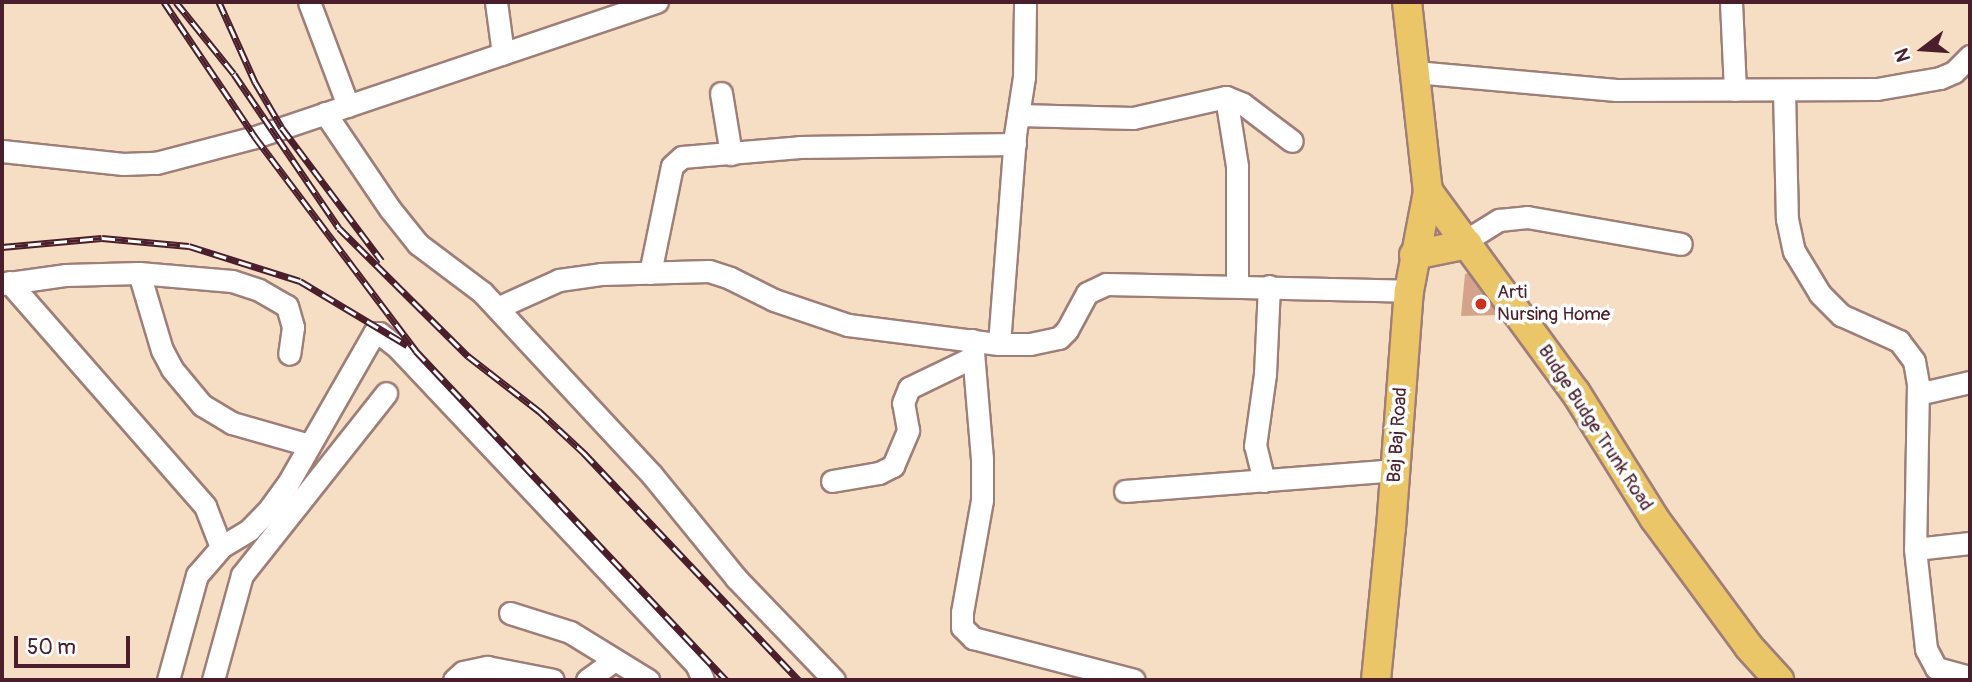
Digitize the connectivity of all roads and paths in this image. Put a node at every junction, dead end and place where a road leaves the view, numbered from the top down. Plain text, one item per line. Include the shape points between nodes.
1 (309, 2) edge
2 (496, 2) edge
3 (657, 2) edge
4 (1026, 2) edge
5 (1407, 2) edge
6 (1731, 2) edge
7 (503, 54) junction
8 (1970, 58) edge
9 (1415, 72) junction
10 (1735, 90) junction
11 (1784, 90) junction
12 (721, 93) dead end
13 (1226, 97) junction
14 (348, 106) junction
15 (324, 113) junction
16 (1018, 115) junction
17 (1292, 141) dead end
18 (1015, 144) junction
19 (2, 151) edge
20 (731, 154) junction
21 (1428, 191) junction
22 (1466, 243) junction
23 (1681, 244) dead end
24 (1414, 255) junction
25 (139, 273) junction
26 (650, 273) junction
27 (5, 283) edge
28 (1237, 286) junction
29 (1269, 286) junction
30 (1409, 291) junction
31 (497, 308) junction
32 (999, 345) junction
33 (972, 349) junction
34 (289, 354) dead end
35 (1970, 382) edge
36 (386, 393) dead end
37 (1918, 394) junction
38 (309, 445) junction
39 (1396, 470) junction
40 (832, 481) dead end
41 (1264, 481) junction
42 (1125, 491) dead end
43 (1970, 543) edge
44 (221, 547) junction
45 (1915, 549) junction
46 (510, 613) dead end
47 (615, 660) junction
48 (1086, 675) edge
49 (1970, 677) edge
50 (168, 680) edge
51 (213, 680) edge
52 (454, 680) edge
53 (553, 680) edge
54 (587, 680) edge
55 (648, 680) edge
56 (702, 680) edge
57 (834, 680) edge
58 (1134, 680) edge
59 (1376, 680) edge
60 (1779, 680) edge

1 - 14 street
2 - 7 street
3 - 7 street
4 - 16 street
5 - 9 main road
6 - 10 street
7 - 14 street
8 - 11 street via 1954,72 1919,84
9 - 10 street via 1616,90
9 - 21 main road
10 - 11 street
11 - 37 street via 1787,219 1794,251 1820,294 1841,315 1905,347 1916,370
12 - 20 street
13 - 16 street via 1132,118
13 - 17 street via 1243,104
13 - 28 street via 1237,166
14 - 15 street
15 - 19 street via 156,163 123,164
15 - 31 street via 418,244
16 - 18 street
18 - 20 street via 800,147
18 - 32 street
20 - 26 street via 676,160
21 - 22 main road, Budge Budge Trunk Road
21 - 24 main road, Baj Baj Road
22 - 23 street via 1500,220 1527,217
22 - 24 main road
22 - 60 main road, Budge Budge Trunk Road via 1576,393 1654,518 1749,647
24 - 30 main road, Baj Baj Road
25 - 27 street
25 - 34 street via 232,281 281,300 292,316
25 - 38 street via 162,350 202,405 232,423
26 - 31 street via 559,280
26 - 33 street via 709,271 848,325
27 - 44 street via 205,506
28 - 29 street
28 - 32 street via 1106,284 1087,293 1059,338
29 - 30 street
29 - 41 street via 1265,374 1256,437
30 - 39 main road, Baj Baj Road
31 - 57 street via 652,475 736,578
32 - 33 street
33 - 40 street via 909,388 903,402 908,430 893,466
33 - 48 street via 982,500 962,627 973,638
35 - 37 street
36 - 51 street via 242,575
37 - 45 street
38 - 44 street via 270,508 249,530
38 - 56 street via 374,333 379,333 696,664
39 - 41 street
39 - 59 main road, Baj Baj Road
41 - 42 street
43 - 45 street
44 - 50 street via 197,575
45 - 49 street via 1930,662 1945,673
46 - 47 street via 570,632
47 - 54 street
47 - 55 street
48 - 58 street
52 - 53 street via 463,672 487,667

